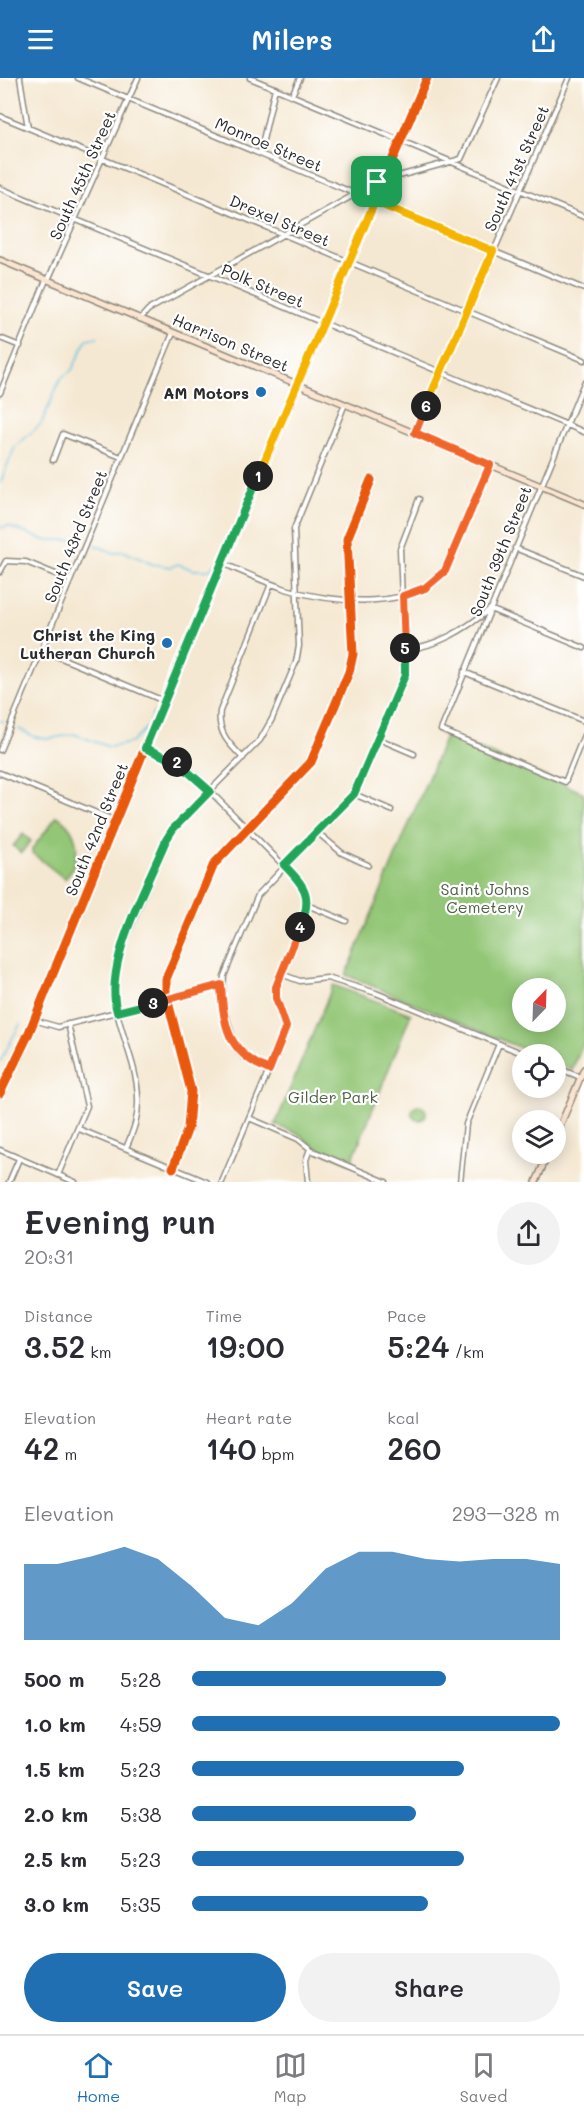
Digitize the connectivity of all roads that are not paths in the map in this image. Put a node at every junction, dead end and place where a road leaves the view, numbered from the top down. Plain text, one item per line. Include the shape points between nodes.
1 (20, 78) edge
2 (78, 78) edge
3 (138, 78) edge
4 (250, 78) edge
5 (300, 78) edge
6 (427, 78) edge
7 (498, 78) edge
8 (569, 78) edge
9 (275, 88) junction
10 (292, 95) junction
11 (128, 99) junction
12 (0, 117) edge
13 (28, 128) junction
14 (400, 140) junction
15 (260, 153) junction
16 (102, 159) junction
17 (450, 161) junction
18 (384, 180) junction
19 (0, 188) edge
20 (520, 190) junction
21 (356, 194) junction
22 (375, 201) junction
23 (584, 210) edge
24 (583, 216) edge
25 (76, 219) junction
26 (284, 234) junction
27 (493, 251) junction
28 (0, 260) edge
29 (348, 261) junction
30 (210, 275) junction
31 (47, 280) junction
32 (584, 289) edge
33 (467, 311) junction
34 (140, 319) junction
35 (322, 322) junction
36 (173, 333) junction
37 (0, 338) edge
38 (20, 346) junction
39 (584, 360) edge
40 (442, 372) junction
41 (584, 383) edge
42 (296, 384) junction
43 (0, 393) edge
44 (345, 404) junction
45 (566, 424) junction
46 (584, 432) edge
47 (415, 433) junction
48 (121, 457) junction
49 (53, 460) dead end
50 (490, 465) junction
51 (371, 480) dead end
52 (540, 486) junction
53 (419, 499) dead end
54 (584, 504) edge
55 (515, 548) junction
56 (222, 563) junction
57 (0, 572) edge
58 (584, 576) edge
59 (70, 580) junction
60 (271, 584) junction
61 (296, 592) junction
62 (403, 596) junction
63 (349, 600) junction
64 (490, 609) junction
65 (584, 648) edge
66 (42, 650) junction
67 (405, 650) junction
68 (464, 672) junction
69 (164, 702) junction
70 (584, 721) edge
71 (584, 735) edge
72 (378, 739) junction
73 (145, 748) junction
74 (0, 750) edge
75 (414, 754) dead end
76 (243, 758) junction
77 (0, 773) edge
78 (210, 791) junction
79 (354, 794) junction
80 (392, 810) dead end
81 (116, 821) junction
82 (247, 828) junction
83 (317, 832) junction
84 (284, 865) junction
85 (368, 865) dead end
86 (307, 905) junction
87 (346, 921) dead end
88 (281, 974) junction
89 (221, 985) junction
90 (168, 999) junction
91 (117, 1012) junction
92 (34, 1020) junction
93 (68, 1024) junction
94 (499, 1044) junction
95 (512, 1049) edge
96 (584, 1069) edge
97 (269, 1070) junction
98 (566, 1071) edge
99 (582, 1078) edge
100 (0, 1094) edge
101 (566, 1114) edge
102 (249, 1118) junction
103 (79, 1129) junction
104 (126, 1148) junction
105 (310, 1149) junction
106 (0, 1150) edge
107 (19, 1159) junction
108 (544, 1164) edge
109 (173, 1168) junction
110 (58, 1175) junction
111 (9, 1182) edge
112 (75, 1182) edge
113 (207, 1182) edge
114 (222, 1182) edge
115 (308, 1182) edge
116 (386, 1182) edge
117 (460, 1182) edge
118 (536, 1182) edge

1 - 13 street
2 - 11 street, Monroe Street
3 - 11 street, South 45th Street
4 - 9 street
5 - 10 street
6 - 14 street, South 42nd Street
7 - 17 street via 465,154
8 - 20 street, South 41st Street
9 - 10 street
9 - 15 street
10 - 14 street
11 - 15 street, Monroe Street
11 - 16 street, South 45th Street
12 - 13 street, Drexel Street
13 - 16 street, Drexel Street
14 - 17 street
14 - 18 street, South 42nd Street
15 - 21 street, Monroe Street
16 - 25 street, South 45th Street
16 - 26 street, Drexel Street
17 - 18 street
17 - 20 street
18 - 21 street
18 - 22 street, South 42nd Street
19 - 25 street, Polk Street
20 - 24 street
20 - 27 street, South 41st Street
21 - 22 street, Monroe Street
21 - 26 street
22 - 27 street, Monroe Street
22 - 29 street, South 42nd Street
23 - 24 street
25 - 30 street, Polk Street
25 - 31 street, South 45th Street
26 - 29 street, Drexel Street
26 - 30 street
27 - 32 street, Monroe Street
27 - 33 street, South 41st Street
28 - 31 main road, Harrison Street
29 - 33 street, Drexel Street
29 - 35 street, South 42nd Street
30 - 34 street via 148,310
30 - 35 street, Polk Street
31 - 34 main road, Harrison Street
31 - 38 street, South 45th Street
33 - 39 street, Drexel Street
33 - 40 street, South 41st Street
34 - 36 main road, Harrison Street
35 - 40 street, Polk Street
35 - 42 street, South 42nd Street
36 - 42 main road, Harrison Street
36 - 48 street, South 43rd Street
37 - 38 street
38 - 43 street, South 45th Street
40 - 45 street, Polk Street
40 - 47 street, South 41st Street
41 - 45 street, South 39th Street
42 - 44 main road, Harrison Street
42 - 56 street, South 42nd Street
44 - 47 main road, Harrison Street
44 - 61 street via 294,529
45 - 46 street, Polk Street
45 - 52 street, South 39th Street
47 - 50 main road, Harrison Street
48 - 49 street via 63,434
48 - 59 street, South 43rd Street
50 - 52 main road, Harrison Street
50 - 62 street via 445,571 425,588
51 - 63 street via 347,539
52 - 54 main road, Harrison Street
52 - 55 street, South 39th Street
53 - 62 street via 400,549
55 - 58 street
55 - 64 street, South 39th Street
56 - 60 street
56 - 69 street, South 42nd Street
57 - 59 street via 6,561 18,560
59 - 66 street, South 43rd Street
60 - 61 street
60 - 76 street via 219,711 223,736
61 - 63 street
61 - 76 street via 296,662 267,730
62 - 63 street
62 - 67 street
63 - 82 street via 352,661 318,746 303,772
64 - 65 street
64 - 67 street via 456,634 435,644
64 - 68 street, South 39th Street
66 - 69 street
66 - 74 street, South 43rd Street
67 - 72 street via 405,675
68 - 70 street
68 - 71 street, South 39th Street via 441,730 565,782
69 - 73 street, South 42nd Street
72 - 75 street
72 - 79 street
73 - 78 street via 180,764
73 - 81 street, South 42nd Street
76 - 78 street
77 - 81 street
78 - 82 street
78 - 91 street via 166,840 117,960 113,985
79 - 80 street
79 - 83 street
81 - 92 street, South 42nd Street
82 - 84 street
82 - 90 street via 214,864 168,973
83 - 84 street
83 - 85 street via 342,854
84 - 86 street via 303,886
84 - 89 street via 258,895
86 - 87 street
86 - 88 street
88 - 94 street via 300,981 327,978 376,993
88 - 97 street via 276,993 286,1027
89 - 90 street
89 - 97 street via 228,1029 236,1049
90 - 91 street
90 - 109 street via 191,1091 188,1128
91 - 93 street
91 - 104 street via 138,1095 137,1119
92 - 93 street via 58,1027
92 - 100 street, South 42nd Street
93 - 103 street via 87,1100
94 - 95 street
94 - 117 street via 466,1124
96 - 99 main road
97 - 102 street
98 - 99 street
99 - 101 main road
102 - 105 street via 298,1139
102 - 114 street
103 - 104 street
103 - 110 street
104 - 109 street
105 - 115 street via 306,1160
105 - 116 street
106 - 107 street
107 - 110 street
107 - 111 street
108 - 118 main road
109 - 113 street
110 - 112 street

